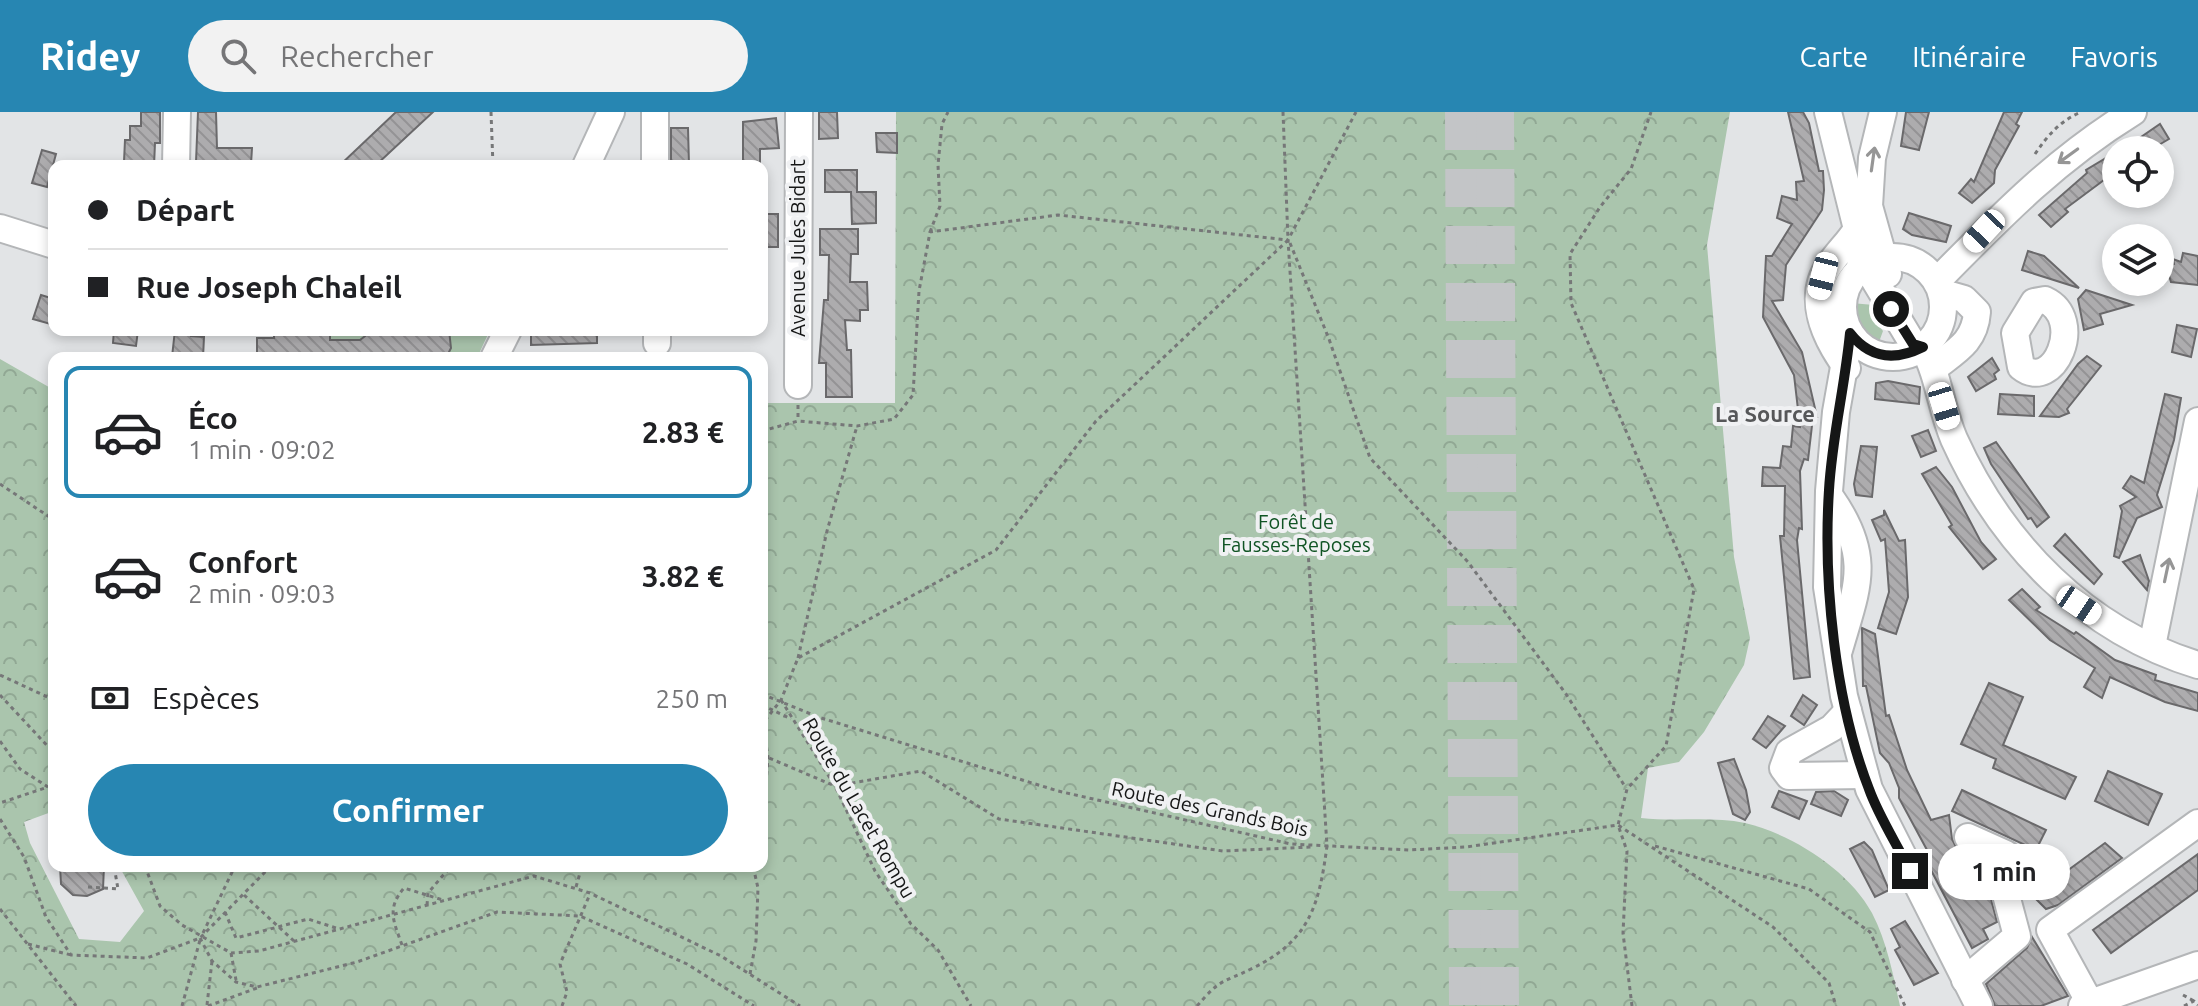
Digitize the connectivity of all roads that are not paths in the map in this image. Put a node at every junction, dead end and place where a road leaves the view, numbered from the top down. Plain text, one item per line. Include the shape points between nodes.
1 (177, 112) edge
2 (611, 112) edge
3 (655, 112) edge
4 (799, 112) edge
5 (2133, 112) edge
6 (1882, 114) edge
7 (1830, 119) edge
8 (176, 160) edge
9 (589, 160) edge
10 (655, 160) edge
11 (0, 228) edge
12 (1857, 229) junction
13 (48, 243) edge
14 (1873, 263) junction
15 (1940, 287) junction
16 (1976, 325) junction
17 (1850, 333) junction
18 (2015, 333) dead end
19 (1870, 352) junction
20 (1928, 358) junction
21 (1847, 368) junction
22 (798, 385) dead end
23 (2198, 421) edge
24 (2152, 646) junction
25 (2198, 665) edge
26 (1848, 711) junction
27 (1865, 775) junction
28 (2198, 823) edge
29 (1968, 837) dead end
30 (2198, 965) edge
31 (1965, 980) junction
32 (2086, 1004) edge
33 (1979, 1006) edge

1 - 8 street
2 - 9 street
3 - 10 street
4 - 22 street, Avenue Jules Bidart
5 -> 15 street via 2052,168 2006,208
6 - 7 street via 1854,131
14 -> 6 street via 1869,206
7 - 12 street
11 - 13 street
12 - 14 street
12 - 21 street via 1830,264 1818,294 1822,322
14 - 15 street via 1927,271
14 - 17 street via 1852,278 1843,306
14 - 20 street via 1884,267 1926,337
15 - 16 street via 1977,312
15 - 20 street via 1942,316
16 - 18 street
16 - 20 street via 1967,344
17 - 19 street
17 - 21 street
19 - 20 street
19 - 21 street
20 - 24 street via 1970,473 2009,532 2079,605
21 - 26 street via 1836,412 1827,587
24 -> 23 street
24 - 25 street
26 - 27 street
26 - 27 street via 1832,728 1789,752 1783,768 1789,776
27 - 31 street
28 - 32 street via 2050,930
29 - 31 street via 2006,854 2001,876 2017,936
30 - 32 street
31 - 33 street

